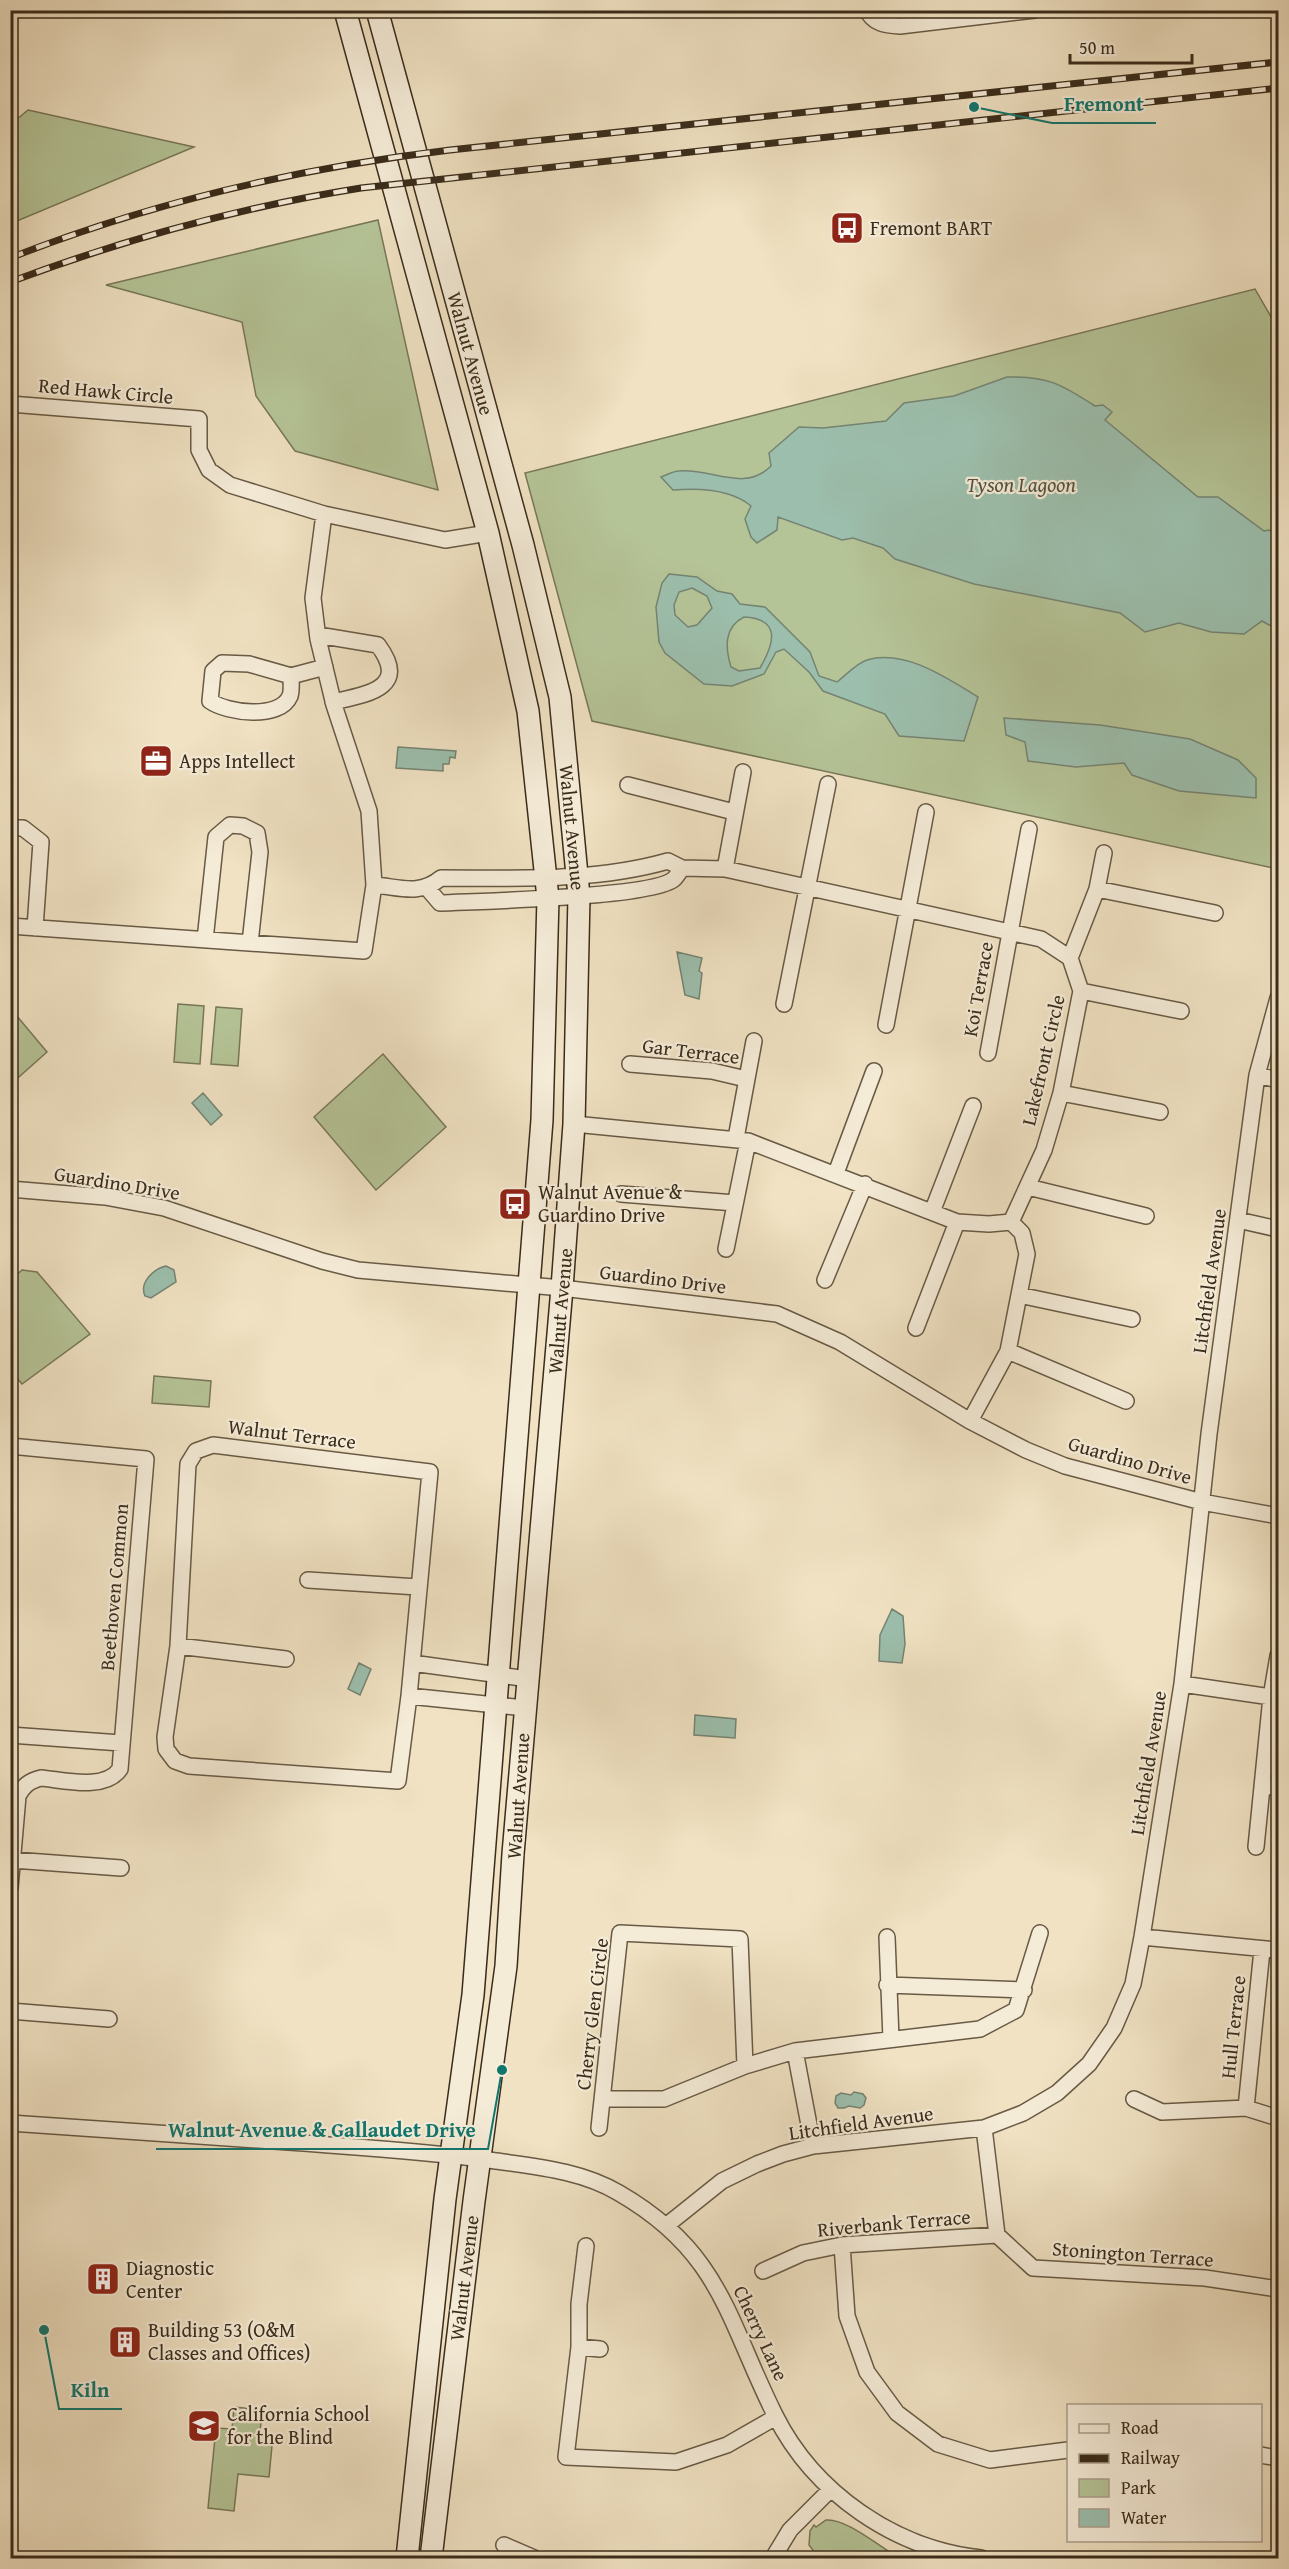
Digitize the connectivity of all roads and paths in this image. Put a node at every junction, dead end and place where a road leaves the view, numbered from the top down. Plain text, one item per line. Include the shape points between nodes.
1 (345, 10) edge
2 (377, 10) edge
3 (867, 10) edge
4 (1035, 10) edge
5 (10, 404) edge
6 (324, 514) junction
7 (488, 533) junction
8 (318, 635) junction
9 (325, 666) junction
10 (291, 676) junction
11 (333, 702) junction
12 (743, 772) dead end
13 (828, 784) dead end
14 (628, 785) dead end
15 (735, 812) junction
16 (926, 812) dead end
17 (10, 828) edge
18 (1029, 830) dead end
19 (1104, 853) dead end
20 (725, 869) junction
21 (374, 885) junction
22 (578, 887) junction
23 (547, 888) junction
24 (428, 889) junction
25 (807, 889) junction
26 (1097, 889) junction
27 (908, 911) junction
28 (1215, 913) dead end
29 (10, 926) edge
30 (35, 928) junction
31 (1010, 933) junction
32 (205, 940) junction
33 (250, 943) junction
34 (1070, 958) junction
35 (1081, 991) junction
36 (1278, 998) edge
37 (784, 1004) dead end
38 (1181, 1011) dead end
39 (886, 1025) dead end
40 (754, 1041) dead end
41 (988, 1053) dead end
42 (630, 1064) dead end
43 (874, 1071) dead end
44 (1257, 1075) junction
45 (746, 1079) junction
46 (1278, 1080) edge
47 (1061, 1093) junction
48 (973, 1106) dead end
49 (1160, 1113) dead end
50 (574, 1124) junction
51 (742, 1140) junction
52 (836, 1173) junction
53 (865, 1184) junction
54 (1028, 1187) junction
55 (10, 1189) edge
56 (621, 1194) dead end
57 (735, 1203) junction
58 (932, 1212) junction
59 (1146, 1216) dead end
60 (1239, 1220) junction
61 (957, 1222) junction
62 (1011, 1222) junction
63 (1278, 1229) edge
64 (726, 1249) dead end
65 (825, 1280) dead end
66 (529, 1286) junction
67 (562, 1288) junction
68 (1019, 1295) junction
69 (1132, 1319) dead end
70 (916, 1328) dead end
71 (1008, 1352) junction
72 (1126, 1401) dead end
73 (970, 1421) junction
74 (10, 1446) edge
75 (1202, 1502) junction
76 (1278, 1516) edge
77 (308, 1580) dead end
78 (418, 1587) junction
79 (178, 1646) junction
80 (1278, 1656) edge
81 (286, 1659) dead end
82 (412, 1663) junction
83 (498, 1674) junction
84 (528, 1679) junction
85 (1182, 1684) junction
86 (409, 1696) junction
87 (1271, 1697) junction
88 (495, 1704) junction
89 (525, 1708) junction
90 (10, 1735) edge
91 (121, 1743) junction
92 (1262, 1786) junction
93 (1278, 1787) edge
94 (13, 1822) edge
95 (1256, 1847) dead end
96 (13, 1860) junction
97 (121, 1868) dead end
98 (10, 1888) edge
99 (1040, 1933) dead end
100 (887, 1937) dead end
101 (1142, 1937) junction
102 (1262, 1950) junction
103 (1278, 1950) edge
104 (887, 1985) junction
105 (1024, 1990) junction
106 (10, 2011) edge
107 (109, 2019) dead end
108 (891, 2039) junction
109 (795, 2051) junction
110 (745, 2066) junction
111 (603, 2099) junction
112 (1134, 2099) dead end
113 (1246, 2108) junction
114 (1278, 2118) edge
115 (10, 2122) edge
116 (599, 2128) dead end
117 (984, 2128) junction
118 (813, 2146) junction
119 (451, 2155) junction
120 (479, 2159) junction
121 (667, 2225) junction
122 (997, 2235) junction
123 (842, 2245) junction
124 (586, 2246) dead end
125 (763, 2271) dead end
126 (1278, 2289) edge
127 (579, 2347) junction
128 (600, 2349) dead end
129 (776, 2417) junction
130 (1067, 2450) edge
131 (1262, 2456) edge
132 (1278, 2458) edge
133 (831, 2489) junction
134 (504, 2545) dead end
135 (942, 2557) edge
136 (407, 2559) edge
137 (431, 2559) edge
138 (534, 2559) edge
139 (773, 2559) edge
140 (981, 2559) edge

1 - 7 main road, Walnut Avenue
2 - 22 main road, Walnut Avenue via 523,544 558,688
3 - 4 street via 870,17 883,25 900,26
5 - 6 street, Red Hawk Circle via 199,419 199,450 209,470 230,485
6 - 7 street via 445,540
6 - 8 street via 314,598
7 - 23 main road, Walnut Avenue via 528,711
8 - 9 street
8 - 11 street via 378,645 390,670 388,680 373,693
9 - 10 street
9 - 11 street
10 - 10 street via 291,695 281,707 270,711 220,708 210,701 213,671 222,663 249,664
11 - 21 street via 369,811
12 - 15 street
13 - 25 street
14 - 15 street
15 - 20 street
16 - 27 street
17 - 30 street via 24,828 41,842
18 - 31 street, Koi Terrace
19 - 26 street
20 - 22 street via 682,868 674,880 652,886
20 - 25 street
21 - 24 street
21 - 33 street via 364,951
22 - 23 street
22 - 50 main road, Walnut Avenue
23 - 24 street via 441,878
23 - 24 street via 440,903
23 - 66 main road, Walnut Avenue via 542,1120
25 - 27 street
25 - 37 street
26 - 28 street
26 - 34 street
27 - 31 street
27 - 39 street
29 - 30 street
30 - 32 street
31 - 34 street via 1041,939
31 - 41 street, Koi Terrace
32 - 33 street
32 - 33 street via 216,837 230,825 257,833 261,852
34 - 35 street, Lakefront Circle
35 - 38 street
35 - 47 street, Lakefront Circle
36 - 44 street, Litchfield Avenue
40 - 45 street, Gar Terrace
42 - 45 street, Gar Terrace via 712,1071
43 - 52 street
44 - 46 street
44 - 60 street, Litchfield Avenue
45 - 51 street, Gar Terrace
47 - 49 street
47 - 54 street, Lakefront Circle
48 - 58 street
50 - 51 street
50 - 67 main road, Walnut Avenue
51 - 52 street
51 - 57 street, Gar Terrace
52 - 53 street
53 - 58 street
53 - 65 street
54 - 59 street
54 - 62 street, Lakefront Circle
55 - 66 street, Guardino Drive via 105,1197 164,1208 358,1270
56 - 57 street
57 - 64 street, Gar Terrace
58 - 61 street
60 - 63 street
60 - 75 street, Litchfield Avenue
61 - 62 street
61 - 70 street
62 - 68 street via 1022,1233 1027,1254
66 - 67 street, Guardino Drive
66 - 83 main road, Walnut Avenue
67 - 73 street, Guardino Drive via 777,1314 840,1342
67 - 84 main road, Walnut Avenue
68 - 69 street
68 - 71 street
71 - 72 street
71 - 73 street
73 - 75 street, Guardino Drive via 1065,1466
74 - 91 street, Beethoven Common via 146,1458
75 - 76 street, Guardino Drive
75 - 85 street, Litchfield Avenue
77 - 78 street
78 - 79 street, Walnut Terrace via 430,1472 213,1445 203,1447 196,1450 188,1464
78 - 82 street, Walnut Terrace
79 - 81 street
79 - 86 street, Walnut Terrace via 166,1749 175,1761 189,1766 398,1781
80 - 87 street
82 - 83 street
82 - 86 street, Walnut Terrace
83 - 84 street
83 - 88 main road, Walnut Avenue
84 - 89 main road, Walnut Avenue
85 - 87 street
85 - 101 street, Litchfield Avenue
86 - 88 street
87 - 92 street
88 - 89 street
88 - 119 main road, Walnut Avenue via 473,1995
89 - 120 main road, Walnut Avenue via 506,1966
90 - 91 street
91 - 94 street via 120,1769 114,1777 103,1782 32,1780 18,1796
92 - 93 street
92 - 95 street
94 - 96 street
96 - 97 street
96 - 98 street
99 - 105 street
100 - 104 street
101 - 102 street
101 - 117 street, Litchfield Avenue via 1133,1984 1114,2028 1089,2064 1057,2093 1023,2113
102 - 103 street
102 - 113 street, Hull Terrace
104 - 105 street
104 - 108 street
105 - 108 street via 1016,2010 980,2029
106 - 107 street
108 - 109 street
109 - 110 street
109 - 118 street
110 - 111 street via 664,2099
110 - 111 street, Cherry Glen Circle via 740,1939 620,1933
111 - 116 street, Cherry Glen Circle
112 - 113 street via 1162,2112
113 - 114 street
115 - 119 street, Cherry Lane
117 - 118 street, Litchfield Avenue
117 - 122 street
118 - 121 street, Litchfield Avenue via 757,2163 722,2181
119 - 120 street, Cherry Lane
119 - 136 main road, Walnut Avenue
120 - 121 street, Cherry Lane via 542,2168 597,2182
120 - 137 main road, Walnut Avenue
121 - 129 street, Cherry Lane via 688,2245 724,2298
122 - 123 street, Riverbank Terrace
122 - 126 street, Stonington Terrace via 1034,2268 1205,2278
123 - 125 street, Riverbank Terrace via 803,2253
123 - 130 street via 847,2316 867,2372 897,2413 938,2444 990,2460
124 - 127 street
127 - 128 street
127 - 129 street via 566,2457 676,2462 727,2445
129 - 133 street, Cherry Lane via 800,2455
131 - 132 street
133 - 135 street, Cherry Lane via 886,2530
133 - 139 street via 790,2529
134 - 138 street
135 - 140 street, Cherry Lane

